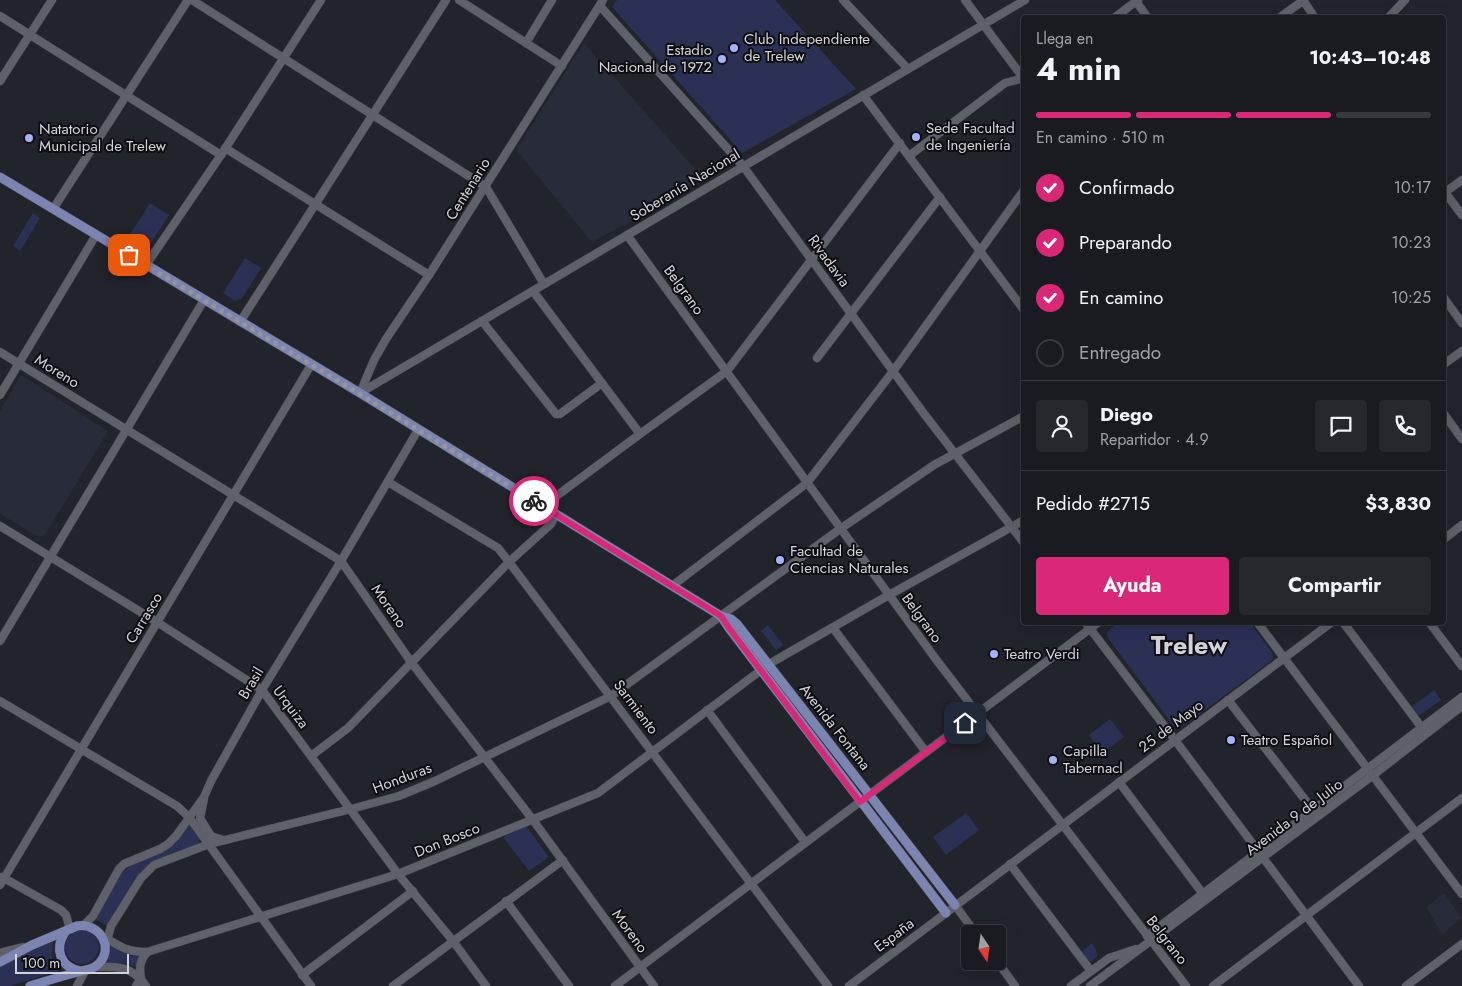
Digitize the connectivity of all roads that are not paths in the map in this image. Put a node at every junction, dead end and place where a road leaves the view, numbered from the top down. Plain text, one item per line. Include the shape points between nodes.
1 (52, 0) edge
2 (188, 0) edge
3 (192, 0) edge
4 (321, 0) edge
5 (446, 0) edge
6 (459, 0) edge
7 (552, 0) edge
8 (843, 0) edge
9 (965, 0) edge
10 (1024, 0) edge
11 (1136, 0) edge
12 (1303, 0) edge
13 (1405, 0) edge
14 (601, 3) edge
15 (1118, 15) edge
16 (1146, 15) edge
17 (1284, 15) edge
18 (1313, 15) edge
19 (1391, 15) edge
20 (0, 16) edge
21 (983, 24) junction
22 (30, 35) junction
23 (526, 43) junction
24 (284, 58) junction
25 (562, 66) junction
26 (908, 68) junction
27 (1021, 75) edge
28 (1021, 79) edge
29 (0, 81) edge
30 (127, 94) junction
31 (863, 95) junction
32 (373, 114) junction
33 (900, 143) junction
34 (223, 152) junction
35 (909, 156) junction
36 (743, 166) junction
37 (0, 177) edge
38 (1462, 180) edge
39 (486, 187) junction
40 (1446, 191) edge
41 (1021, 194) edge
42 (1446, 195) edge
43 (940, 197) junction
44 (315, 204) junction
45 (53, 209) junction
46 (1462, 216) edge
47 (96, 235) junction
48 (627, 235) junction
49 (980, 251) junction
50 (811, 259) junction
51 (146, 265) junction
52 (429, 275) junction
53 (544, 284) junction
54 (533, 291) junction
55 (204, 300) junction
56 (1446, 301) edge
57 (1021, 306) edge
58 (851, 314) junction
59 (482, 321) junction
60 (240, 322) junction
61 (1462, 323) edge
62 (1462, 350) edge
63 (0, 352) edge
64 (817, 358) dead end
65 (1446, 362) edge
66 (19, 364) junction
67 (311, 365) junction
68 (894, 370) junction
69 (727, 371) junction
70 (602, 383) junction
71 (360, 394) junction
72 (0, 395) edge
73 (1446, 417) edge
74 (1021, 418) edge
75 (127, 430) junction
76 (418, 430) junction
77 (640, 434) junction
78 (1462, 439) edge
79 (954, 452) junction
80 (388, 482) junction
81 (807, 482) junction
82 (234, 496) junction
83 (543, 506) junction
84 (556, 514) junction
85 (1021, 522) edge
86 (1462, 525) edge
87 (0, 526) edge
88 (1011, 527) junction
89 (840, 528) junction
90 (1446, 533) edge
91 (1021, 539) edge
92 (51, 556) junction
93 (341, 562) junction
94 (509, 562) junction
95 (672, 586) junction
96 (889, 595) junction
97 (721, 616) junction
98 (158, 622) junction
99 (1260, 625) edge
100 (1328, 625) edge
101 (1345, 625) edge
102 (1431, 625) edge
103 (1088, 626) edge
104 (833, 628) junction
105 (0, 641) edge
106 (1284, 658) junction
107 (411, 662) junction
108 (769, 664) junction
109 (1462, 666) edge
110 (761, 670) junction
111 (262, 690) junction
112 (611, 696) junction
113 (1462, 697) edge
114 (1228, 700) junction
115 (0, 701) edge
116 (1462, 706) edge
117 (707, 710) junction
118 (978, 713) junction
119 (1422, 728) junction
120 (1175, 740) junction
121 (82, 749) junction
122 (653, 752) junction
123 (926, 752) junction
124 (311, 756) junction
125 (484, 757) junction
126 (1370, 772) junction
127 (1119, 782) junction
128 (870, 794) junction
129 (204, 797) junction
130 (1462, 798) edge
131 (860, 802) junction
132 (351, 810) junction
133 (1313, 810) junction
134 (189, 817) junction
135 (533, 820) junction
136 (1062, 825) junction
137 (1416, 833) junction
138 (224, 840) junction
139 (805, 842) junction
140 (209, 844) junction
141 (1260, 855) junction
142 (563, 860) junction
143 (1010, 864) junction
144 (398, 874) junction
145 (1, 880) edge
146 (750, 884) junction
147 (413, 891) junction
148 (1203, 894) junction
149 (1462, 894) edge
150 (506, 901) junction
151 (955, 905) junction
152 (946, 913) junction
153 (260, 916) junction
154 (1307, 916) junction
155 (84, 925) junction
156 (969, 925) edge
157 (67, 931) junction
158 (1149, 938) junction
159 (105, 940) junction
160 (453, 942) junction
161 (1462, 944) edge
162 (32, 945) junction
163 (1142, 947) junction
164 (147, 952) junction
165 (0, 953) edge
166 (0, 962) edge
167 (95, 967) junction
168 (640, 968) junction
169 (1003, 970) edge
170 (83, 971) junction
171 (1089, 973) junction
172 (302, 974) junction
173 (141, 978) junction
174 (395, 985) edge
175 (30, 986) edge
176 (77, 986) edge
177 (136, 986) edge
178 (146, 986) edge
179 (311, 986) edge
180 (486, 986) edge
181 (569, 986) edge
182 (615, 986) edge
183 (654, 986) edge
184 (828, 986) edge
185 (849, 986) edge
186 (1015, 986) edge
187 (1071, 986) edge
188 (1085, 986) edge
189 (1090, 986) edge
190 (1186, 986) edge
191 (1213, 986) edge
192 (1359, 986) edge
193 (1406, 986) edge

1 - 22 street
2 - 30 street
3 - 24 street
4 - 24 street
5 - 32 street
6 - 23 street
7 - 23 street
8 - 26 street
9 - 21 street
10 - 21 street, Soberanía Nacional
11 - 15 street
11 - 16 street
12 - 17 street
12 - 18 street
13 - 19 street
14 - 25 street, Centenario
14 - 36 street, Rivadavia
20 - 22 street
21 - 26 street, Soberanía Nacional
21 - 27 street
22 - 29 street
22 - 30 street
23 - 25 street
24 - 32 street
24 - 34 street
25 - 39 street, Centenario
26 - 31 street, Soberanía Nacional
28 - 35 street via 1006,83
30 - 34 street
30 - 45 street
31 - 33 street
31 - 36 street, Soberanía Nacional
32 - 39 street
32 - 44 street
33 - 35 street
33 - 50 street
34 - 44 street
34 - 51 street
35 - 43 street
36 - 48 street, Soberanía Nacional
36 - 50 street, Rivadavia
37 - 45 main road, Avenida Fontana
38 - 40 street
39 - 52 street, Centenario
39 - 53 street
41 - 49 street
42 - 46 street
43 - 49 street
43 - 58 street
44 - 52 street
44 - 60 street
45 - 47 main road, Avenida Fontana
47 - 51 main road, Avenida Fontana
47 - 66 street
48 - 53 street, Soberanía Nacional
48 - 69 street, Belgrano
49 - 57 street
49 - 68 street
50 - 58 street, Rivadavia
50 - 69 street
51 - 55 main road, Avenida Fontana
52 - 71 street, Centenario via 380,349
53 - 54 street, Soberanía Nacional
54 - 59 street, Soberanía Nacional
54 - 70 street
55 - 60 main road, Avenida Fontana
55 - 75 street
56 - 61 street
58 - 64 street
58 - 68 street, Rivadavia
59 - 70 street via 556,414
59 - 71 street, Soberanía Nacional
60 - 67 main road, Avenida Fontana
62 - 65 street
63 - 66 street, Moreno
66 - 72 street
66 - 75 street, Moreno
67 - 71 main road, Avenida Fontana
67 - 82 street, Carrasco
68 - 79 street, Rivadavia
68 - 81 street
69 - 77 street
69 - 81 street, Belgrano
70 - 77 street
71 - 76 main road, Avenida Fontana
73 - 78 street
74 - 79 street, Honduras
75 - 82 street, Moreno
75 - 92 street
76 - 80 street, Brasil
76 - 83 main road, Avenida Fontana
77 - 83 street
79 - 88 street, Rivadavia
79 - 89 street, Honduras
80 - 93 street, Brasil
80 - 94 street, Sarmiento via 498,548
81 - 89 street, Belgrano
81 - 95 street
82 - 93 street, Moreno
82 - 98 street, Carrasco
83 - 84 main road, Avenida Fontana
84 - 94 street via 550,524
84 - 95 main road, Avenida Fontana
85 - 88 street, Don Bosco
86 - 90 street
87 - 92 street, Urquiza
88 - 91 street, Rivadavia
88 - 96 street, Don Bosco
89 - 96 street, Belgrano
89 - 97 street, Honduras
92 - 98 street, Urquiza
92 - 105 street
93 - 107 street, Moreno
93 - 111 street, Brasil
94 - 107 street
94 - 112 street, Sarmiento
95 - 97 main road, Avenida Fontana
96 - 104 street, Don Bosco
96 - 118 street, Belgrano
97 - 108 main road, Avenida Fontana via 737,624
97 - 110 main road, Avenida Fontana
97 - 112 street, Honduras
98 - 111 street, Urquiza
98 - 121 street, Carrasco
99 - 106 street
100 - 106 street, 25 de Mayo
101 - 119 street
102 - 109 street
103 - 118 street
103 - 120 street
104 - 108 street, Don Bosco
104 - 123 street
106 - 114 street, 25 de Mayo
106 - 126 street
107 - 124 street via 348,728
107 - 125 street, Moreno
108 - 110 street, Don Bosco
108 - 128 main road, Avenida Fontana
110 - 117 street, Don Bosco
110 - 131 main road, Avenida Fontana
111 - 124 street, Urquiza
111 - 129 street, Brasil
112 - 122 street, Sarmiento
112 - 125 street, Honduras
113 - 119 street, Avenida 9 de Julio
114 - 120 street, 25 de Mayo
114 - 133 street
115 - 121 street
116 - 126 street, Avenida 9 de Julio
117 - 122 street, Don Bosco
117 - 139 street
118 - 123 street
118 - 136 street, Belgrano
119 - 126 street, Avenida 9 de Julio
120 - 127 street, 25 de Mayo
120 - 141 street
121 - 134 street via 178,806
121 - 145 street, Carrasco
122 - 135 street, Don Bosco via 598,793
122 - 146 street, Sarmiento
123 - 128 street
124 - 132 street, Urquiza
125 - 132 street, Honduras via 399,796
125 - 135 street, Moreno
126 - 133 street, Avenida 9 de Julio
126 - 137 street
126 - 141 street, Avenida 9 de Julio
127 - 136 street, 25 de Mayo
127 - 148 street
128 - 131 street
128 - 151 main road, Avenida Fontana
129 - 134 street, Brasil
129 - 138 street via 200,818 212,836
130 - 137 street
131 - 139 street
131 - 152 main road, Avenida Fontana
132 - 138 street, Honduras
132 - 144 street, Urquiza
133 - 141 street, Avenida 9 de Julio
134 - 140 street
134 - 155 street, Brasil via 168,844 119,869 93,916
135 - 142 street, Moreno
135 - 144 street, Don Bosco
136 - 143 street, 25 de Mayo
136 - 158 street, Belgrano
137 - 149 street
137 - 154 street
138 - 140 street, Honduras
139 - 146 street
140 - 153 street
140 - 159 street, Honduras via 147,871
141 - 148 street, Avenida 9 de Julio
141 - 154 street
141 - 158 street, Avenida 9 de Julio
142 - 150 street
142 - 168 street, Moreno
143 - 151 street, 25 de Mayo
143 - 171 street
144 - 147 street, Urquiza
144 - 153 street, Don Bosco
145 - 157 street via 61,910 66,915
146 - 168 street
146 - 184 street, Sarmiento
147 - 160 street, Urquiza
147 - 172 street
148 - 158 street, Avenida 9 de Julio
150 - 160 street
150 - 181 street
151 - 152 street, España
151 - 156 street, Avenida Fontana
152 - 185 street, España
153 - 164 street, Don Bosco
153 - 172 street
154 - 191 street
154 - 192 street
155 - 157 main road
155 - 159 main road via 90,926
157 - 162 main road
157 - 170 main road via 60,938 59,953 67,966
158 - 163 street, Avenida 9 de Julio
158 - 190 street, Belgrano
159 - 164 street, Don Bosco via 132,952
159 - 167 main road via 104,955
160 - 174 street
160 - 180 street, Urquiza
161 - 193 street
162 - 165 street
162 - 166 main road
163 - 171 street, Avenida 9 de Julio via 1114,956
163 - 189 street, Avenida 9 de Julio
164 - 173 street via 141,959
167 - 170 main road
167 - 173 street via 125,968
168 - 182 street
168 - 183 street, Moreno
169 - 186 street
170 - 175 main road
170 - 176 street
171 - 187 street, Avenida 9 de Julio
171 - 188 street
172 - 179 street
173 - 177 street
173 - 178 street

